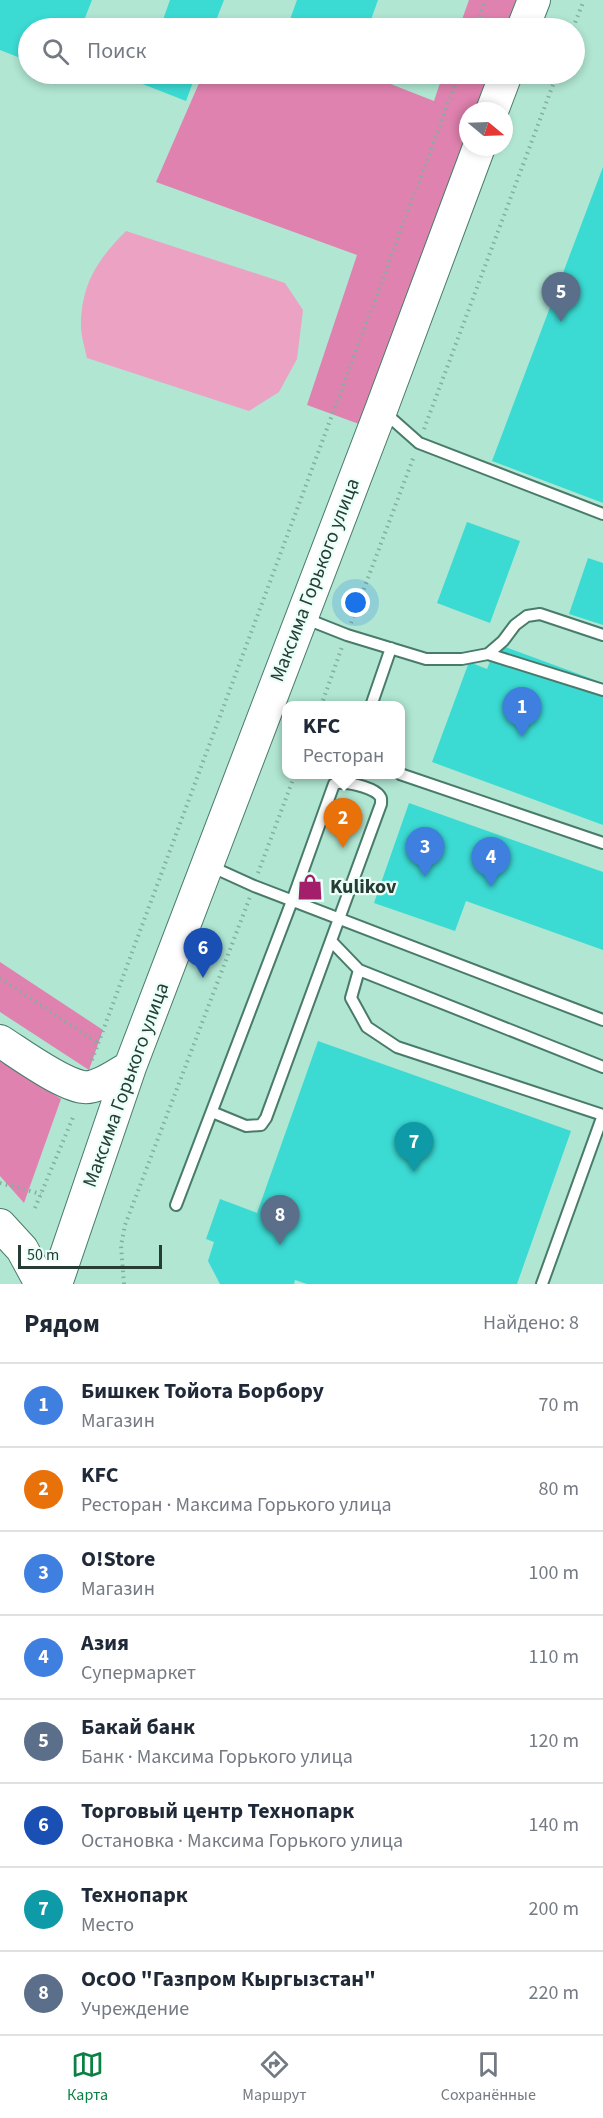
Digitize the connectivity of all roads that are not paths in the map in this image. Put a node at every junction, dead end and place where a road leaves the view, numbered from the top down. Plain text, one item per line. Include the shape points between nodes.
1 (534, 0) edge
2 (527, 18) edge
3 (502, 84) edge
4 (495, 102) edge
5 (476, 156) edge
6 (381, 410) junction
7 (603, 514) edge
8 (300, 617) junction
9 (603, 635) edge
10 (391, 648) junction
11 (488, 654) junction
12 (603, 690) edge
13 (372, 701) edge
14 (405, 776) edge
15 (603, 843) edge
16 (207, 864) junction
17 (292, 901) junction
18 (340, 919) junction
19 (332, 942) junction
20 (359, 970) junction
21 (603, 1020) edge
22 (0, 1041) edge
23 (603, 1066) edge
24 (130, 1067) junction
25 (212, 1112) junction
26 (603, 1115) edge
27 (176, 1205) dead end
28 (0, 1225) edge
29 (40, 1284) edge
30 (56, 1284) edge
31 (542, 1284) edge

1 - 2 main road
3 - 4 main road
5 - 6 main road, Максима Горького улица
6 - 7 lane via 419,443
6 - 8 main road, Максима Горького улица
8 - 10 lane
8 - 16 main road, Максима Горького улица
9 - 11 lane via 540,614 527,616
10 - 11 lane via 426,659
10 - 13 lane
11 - 12 lane
14 - 15 lane
16 - 17 lane
16 - 24 main road, Максима Горького улица
17 - 18 lane
17 - 18 lane via 334,784 345,782 377,794 381,804
17 - 25 lane
18 - 19 lane
18 - 21 lane
19 - 20 lane
19 - 25 lane via 267,1118 261,1125 246,1126
20 - 23 lane
20 - 26 lane via 351,998 367,1027 397,1047
22 - 24 main road via 83,1087 96,1085
24 - 30 main road, Максима Горького улица
25 - 27 lane
26 - 31 lane
28 - 29 main road via 21,1249

